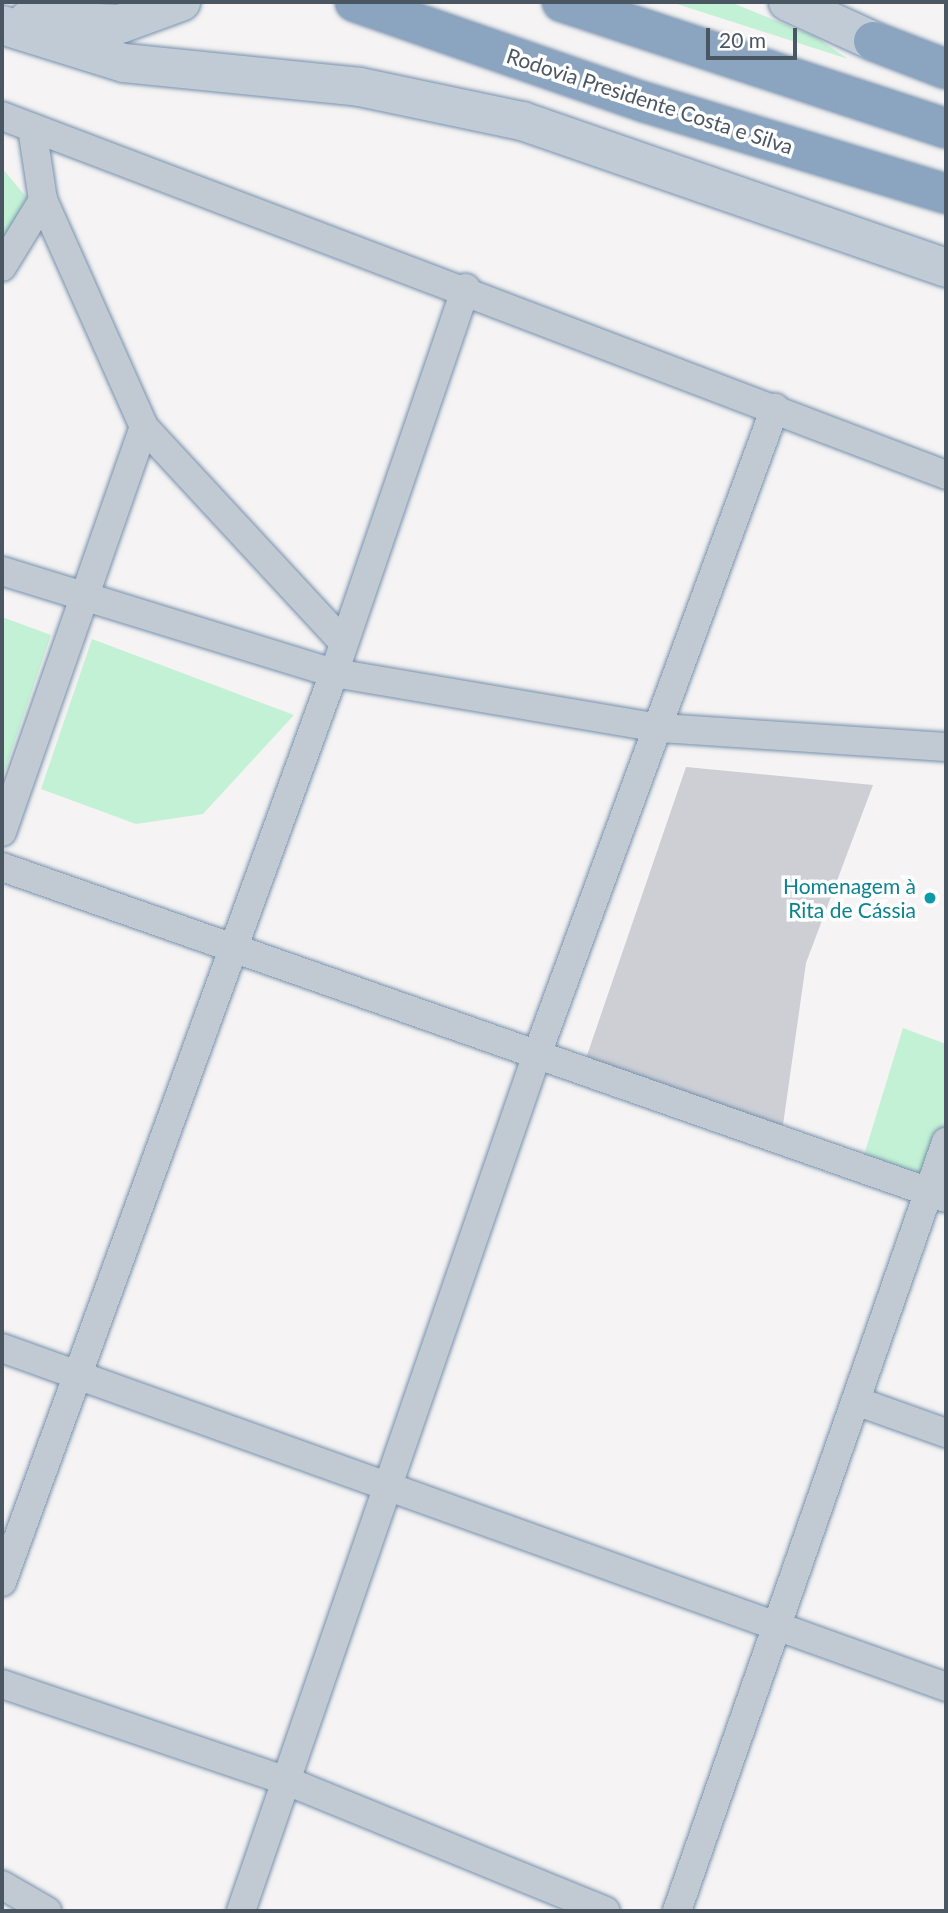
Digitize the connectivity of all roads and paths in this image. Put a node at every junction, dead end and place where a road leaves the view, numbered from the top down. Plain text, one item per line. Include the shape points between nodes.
1 (181, 2) edge
2 (355, 2) edge
3 (562, 2) edge
4 (788, 2) edge
5 (862, 2) edge
6 (2, 19) edge
7 (2, 25) edge
8 (873, 41) junction
9 (946, 69) edge
10 (2, 116) edge
11 (32, 128) junction
12 (946, 128) edge
13 (946, 194) edge
14 (43, 200) junction
15 (2, 267) edge
16 (946, 268) edge
17 (466, 289) junction
18 (775, 408) junction
19 (144, 427) junction
20 (946, 475) edge
21 (2, 571) edge
22 (84, 597) junction
23 (344, 643) junction
24 (334, 673) junction
25 (660, 728) junction
26 (946, 747) edge
27 (2, 832) edge
28 (2, 867) edge
29 (229, 948) junction
30 (536, 1057) junction
31 (946, 1142) edge
32 (937, 1197) edge
33 (2, 1348) edge
34 (76, 1375) junction
35 (856, 1401) junction
36 (946, 1433) edge
37 (387, 1487) junction
38 (2, 1582) edge
39 (776, 1627) junction
40 (2, 1684) edge
41 (946, 1687) edge
42 (287, 1781) junction
43 (2, 1885) edge
44 (47, 1911) edge
45 (241, 1911) edge
46 (606, 1911) edge
47 (677, 1911) edge

1 - 6 main road via 120,24
2 - 13 highway, Rodovia Presidente Costa e Silva via 644,102
3 - 12 highway
4 - 8 main road
5 - 8 main road
7 - 16 main road via 124,63 360,87 523,121
8 - 9 highway
10 - 11 street
11 - 14 street
11 - 17 street
14 - 15 street
14 - 19 street
17 - 18 street
17 - 23 street
18 - 20 street
18 - 25 street
19 - 22 street
19 - 23 street
21 - 22 street
22 - 24 street
22 - 27 street
23 - 24 street
24 - 25 street
24 - 29 street
25 - 26 street
25 - 30 street
28 - 29 street
29 - 30 street
29 - 34 street
30 - 32 street
30 - 37 street
31 - 32 street
32 - 35 street
33 - 34 street
34 - 37 street
34 - 38 street
35 - 36 street
35 - 39 street
37 - 39 street
37 - 42 street
39 - 41 street
39 - 47 street
40 - 42 street
42 - 45 street
42 - 46 street
43 - 44 street

